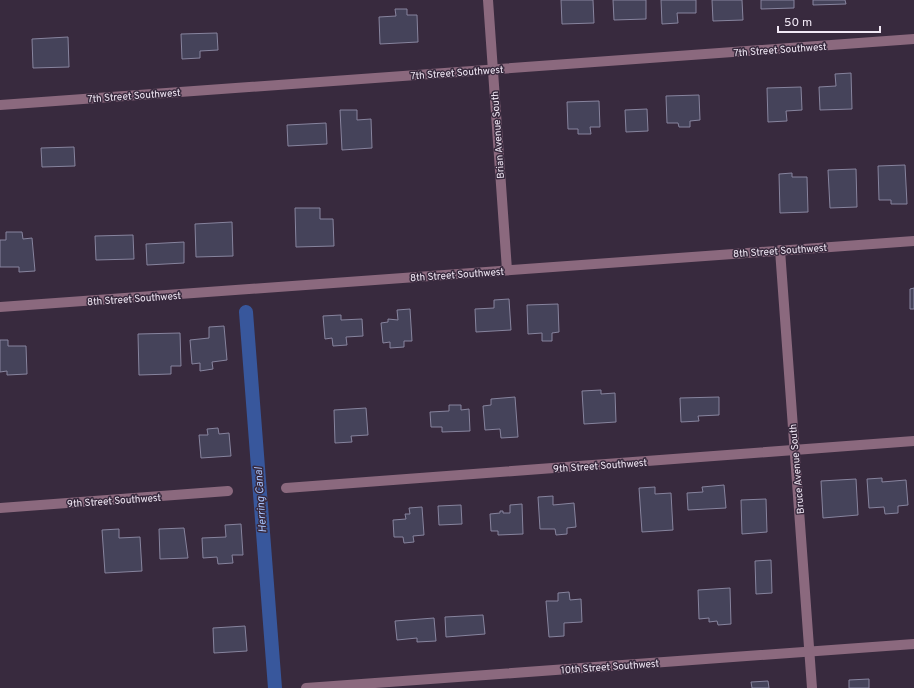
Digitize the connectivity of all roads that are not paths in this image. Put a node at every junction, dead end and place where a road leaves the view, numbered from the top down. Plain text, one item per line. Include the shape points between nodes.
1 (488, 0) edge
2 (914, 39) edge
3 (492, 70) junction
4 (0, 105) edge
5 (914, 241) edge
6 (780, 250) junction
7 (508, 270) junction
8 (0, 307) edge
9 (914, 442) edge
10 (794, 451) junction
11 (286, 488) dead end
12 (228, 491) dead end
13 (0, 508) edge
14 (914, 644) edge
15 (810, 651) junction
16 (306, 688) edge
17 (812, 688) edge

1 - 3 street, Brian Avenue South
2 - 3 street, 7th Street Southwest
3 - 4 street, 7th Street Southwest
3 - 7 street, Brian Avenue South
5 - 6 street, 8th Street Southwest
6 - 7 street, 8th Street Southwest
6 - 10 street, Bruce Avenue South
7 - 8 street, 8th Street Southwest
9 - 10 street, 9th Street Southwest
10 - 11 street, 9th Street Southwest
10 - 15 street, Bruce Avenue South
12 - 13 street, 9th Street Southwest
14 - 15 street, 10th Street Southwest
15 - 16 street, 10th Street Southwest
15 - 17 street, Bruce Avenue South

